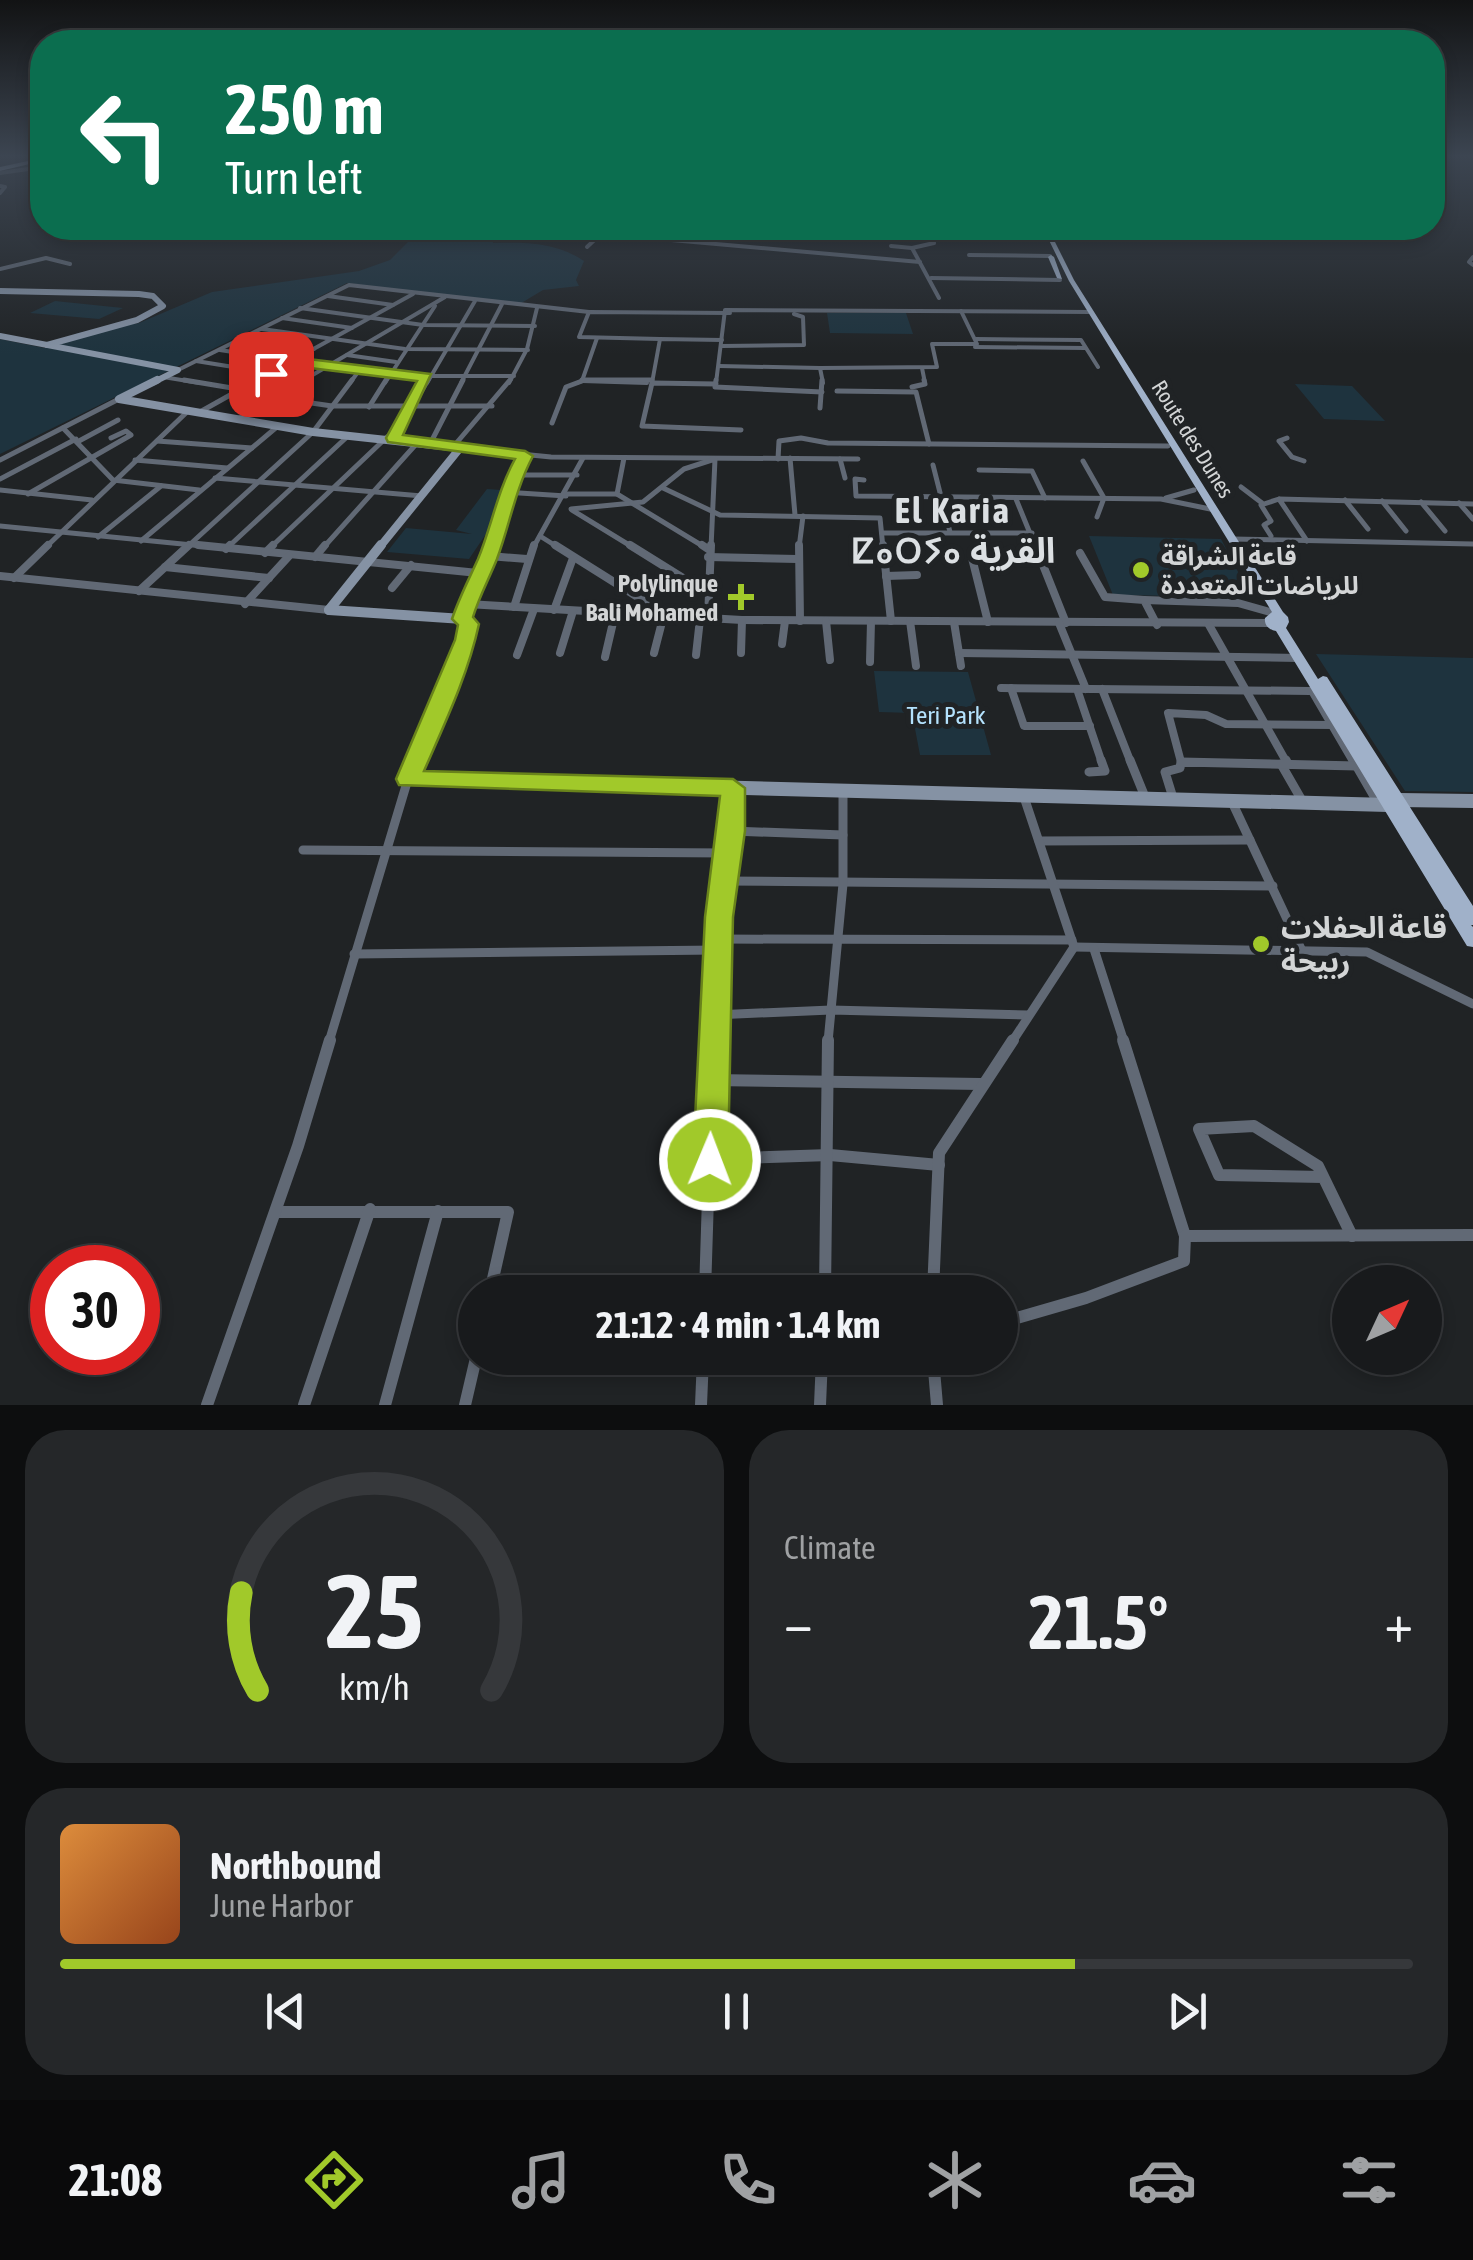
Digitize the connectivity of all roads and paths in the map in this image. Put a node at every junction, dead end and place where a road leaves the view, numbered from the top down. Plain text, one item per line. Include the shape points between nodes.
1 (592, 240) edge
2 (659, 240) edge
3 (701, 240) edge
4 (908, 240) edge
5 (932, 240) edge
6 (1047, 240) edge
7 (1047, 240) edge
8 (655, 246) dead end
9 (891, 246) dead end
10 (913, 246) junction
11 (587, 247) dead end
12 (969, 255) dead end
13 (1050, 256) junction
14 (1473, 258) edge
15 (920, 262) junction
16 (70, 264) dead end
17 (1473, 265) edge
18 (0, 269) edge
19 (931, 278) junction
20 (1065, 280) junction
21 (0, 292) edge
22 (415, 293) junction
23 (326, 295) junction
24 (446, 297) junction
25 (939, 298) dead end
26 (475, 301) junction
27 (438, 302) junction
28 (502, 304) junction
29 (393, 305) junction
30 (300, 308) junction
31 (537, 308) junction
32 (961, 311) junction
33 (589, 312) junction
34 (1087, 312) junction
35 (725, 313) junction
36 (282, 318) junction
37 (370, 318) junction
38 (404, 323) junction
39 (423, 326) junction
40 (457, 326) junction
41 (492, 326) junction
42 (535, 326) junction
43 (262, 328) junction
44 (352, 328) junction
45 (0, 336) edge
46 (335, 338) junction
47 (597, 338) junction
48 (240, 339) junction
49 (976, 339) junction
50 (660, 341) junction
51 (369, 343) junction
52 (722, 344) junction
53 (47, 345) junction
54 (779, 346) junction
55 (932, 347) junction
56 (1045, 347) junction
57 (405, 348) junction
58 (1086, 348) junction
59 (314, 349) junction
60 (218, 350) junction
61 (442, 350) junction
62 (478, 350) junction
63 (528, 350) junction
64 (348, 354) junction
65 (1050, 354) dead end
66 (841, 355) dead end
67 (196, 361) junction
68 (292, 362) junction
69 (396, 362) junction
70 (719, 366) junction
71 (327, 367) junction
72 (779, 367) junction
73 (820, 368) junction
74 (841, 368) junction
75 (922, 368) junction
76 (1098, 368) dead end
77 (178, 370) junction
78 (358, 372) junction
79 (271, 374) junction
80 (386, 376) junction
81 (514, 376) junction
82 (164, 377) junction
83 (426, 377) junction
84 (466, 377) junction
85 (582, 382) junction
86 (651, 384) junction
87 (716, 385) junction
88 (912, 386) dead end
89 (241, 390) junction
90 (838, 390) dead end
91 (822, 392) junction
92 (277, 398) junction
93 (118, 400) junction
94 (332, 406) junction
95 (411, 406) junction
96 (451, 406) junction
97 (492, 406) junction
98 (369, 407) junction
99 (820, 408) dead end
100 (193, 412) junction
101 (118, 420) dead end
102 (238, 420) junction
103 (552, 424) dead end
104 (278, 426) junction
105 (64, 428) junction
106 (742, 430) dead end
107 (313, 432) junction
108 (348, 436) junction
109 (111, 438) dead end
110 (390, 438) junction
111 (1287, 438) dead end
112 (78, 440) junction
113 (158, 441) junction
114 (418, 442) junction
115 (430, 444) junction
116 (930, 444) junction
117 (1168, 446) junction
118 (252, 448) junction
119 (456, 448) junction
120 (525, 456) junction
121 (583, 458) junction
122 (624, 458) junction
123 (715, 458) junction
124 (790, 458) junction
125 (778, 459) junction
126 (840, 459) junction
127 (858, 459) dead end
128 (0, 460) edge
129 (93, 460) junction
130 (135, 460) junction
131 (1082, 460) dead end
132 (1304, 461) dead end
133 (933, 465) dead end
134 (227, 468) junction
135 (980, 470) dead end
136 (577, 475) junction
137 (514, 476) junction
138 (215, 478) junction
139 (844, 478) dead end
140 (0, 480) edge
141 (113, 480) junction
142 (864, 480) dead end
143 (255, 482) junction
144 (295, 485) junction
145 (161, 486) junction
146 (1242, 487) dead end
147 (334, 488) junction
148 (663, 488) junction
149 (0, 490) edge
150 (199, 490) junction
151 (1194, 490) junction
152 (373, 492) junction
153 (506, 492) junction
154 (28, 494) junction
155 (617, 494) junction
156 (567, 495) junction
157 (422, 496) junction
158 (1045, 498) junction
159 (1104, 498) junction
160 (945, 499) junction
161 (1016, 499) junction
162 (1161, 499) junction
163 (1279, 499) junction
164 (92, 500) junction
165 (1346, 500) junction
166 (1382, 501) junction
167 (1421, 502) junction
168 (1458, 503) junction
169 (1473, 504) edge
170 (632, 506) junction
171 (1262, 506) junction
172 (566, 507) junction
173 (1252, 508) dead end
174 (1210, 510) junction
175 (710, 512) junction
176 (799, 516) junction
177 (1097, 517) dead end
178 (1473, 519) edge
179 (1254, 524) dead end
180 (1264, 525) junction
181 (0, 526) edge
182 (1368, 529) dead end
183 (1406, 531) dead end
184 (1445, 531) dead end
185 (950, 532) junction
186 (59, 533) junction
187 (882, 533) junction
188 (1032, 533) junction
189 (98, 536) junction
190 (540, 536) junction
191 (1271, 536) dead end
192 (1233, 539) junction
193 (141, 541) junction
194 (1307, 542) junction
195 (1473, 544) edge
196 (185, 545) junction
197 (226, 549) junction
198 (265, 553) junction
199 (708, 553) junction
200 (1080, 553) dead end
201 (970, 554) dead end
202 (290, 555) junction
203 (315, 556) junction
204 (488, 556) junction
205 (573, 558) junction
206 (527, 559) junction
207 (798, 559) junction
208 (370, 560) junction
209 (411, 564) junction
210 (165, 567) junction
211 (478, 573) junction
212 (0, 576) edge
213 (886, 576) junction
214 (917, 576) dead end
215 (14, 578) junction
216 (269, 578) junction
217 (707, 586) junction
218 (392, 588) dead end
219 (138, 592) junction
220 (1144, 600) junction
221 (245, 604) junction
222 (468, 604) junction
223 (514, 607) junction
224 (534, 609) junction
225 (329, 610) junction
226 (554, 610) junction
227 (573, 612) junction
228 (615, 614) junction
229 (667, 618) junction
230 (463, 619) junction
231 (704, 619) junction
232 (742, 620) junction
233 (1276, 620) junction
234 (784, 621) junction
235 (800, 621) junction
236 (826, 621) junction
237 (870, 621) junction
238 (891, 621) junction
239 (910, 622) junction
240 (954, 622) junction
241 (988, 622) junction
242 (1062, 623) junction
243 (1156, 625) junction
244 (1209, 625) junction
245 (782, 644) dead end
246 (654, 653) dead end
247 (741, 653) dead end
248 (959, 653) junction
249 (517, 654) dead end
250 (560, 654) dead end
251 (696, 656) dead end
252 (1073, 656) junction
253 (605, 657) dead end
254 (1226, 657) junction
255 (1300, 658) junction
256 (830, 660) dead end
257 (870, 662) dead end
258 (916, 666) dead end
259 (961, 666) dead end
260 (1082, 689) junction
261 (1102, 689) junction
262 (1244, 690) junction
263 (1316, 691) junction
264 (1262, 724) junction
265 (1334, 725) junction
266 (1090, 726) junction
267 (1181, 762) junction
268 (1285, 764) junction
269 (1357, 766) junction
270 (1089, 772) dead end
271 (408, 779) junction
272 (733, 788) junction
273 (843, 791) junction
274 (1024, 797) junction
275 (1147, 801) junction
276 (1174, 802) junction
277 (1232, 802) junction
278 (1304, 804) junction
279 (1393, 805) junction
280 (1473, 805) edge
281 (732, 831) junction
282 (843, 835) junction
283 (1039, 840) junction
284 (1250, 840) junction
285 (389, 849) junction
286 (303, 850) dead end
287 (726, 852) junction
288 (723, 881) junction
289 (1053, 882) junction
290 (842, 884) junction
291 (1273, 886) junction
292 (1473, 919) edge
293 (838, 940) junction
294 (1473, 941) edge
295 (1073, 944) junction
296 (718, 945) junction
297 (1094, 949) junction
298 (1302, 950) junction
299 (354, 954) junction
300 (1473, 1004) edge
301 (831, 1010) junction
302 (714, 1016) junction
303 (1028, 1016) junction
304 (712, 1080) junction
305 (824, 1080) junction
306 (981, 1084) junction
307 (830, 1155) junction
308 (710, 1160) junction
309 (939, 1165) junction
310 (1323, 1177) junction
311 (370, 1209) junction
312 (438, 1210) junction
313 (276, 1212) junction
314 (1185, 1236) junction
315 (1352, 1236) junction
316 (1473, 1236) edge
317 (494, 1275) edge
318 (707, 1275) edge
319 (826, 1275) edge
320 (935, 1275) edge
321 (1018, 1318) edge
322 (472, 1375) edge
323 (702, 1375) edge
324 (821, 1375) edge
325 (935, 1375) edge
326 (207, 1405) edge
327 (304, 1405) edge
328 (385, 1405) edge
329 (465, 1405) edge
330 (701, 1405) edge
331 (820, 1405) edge
332 (936, 1405) edge

1 - 11 street
2 - 8 street
3 - 15 street
4 - 10 street
5 - 10 street
6 - 20 main road, Route des Dunes
7 - 13 main road, Route des Dunes
9 - 10 street
10 - 15 street
12 - 13 street
13 - 20 main road, Route des Dunes
14 - 17 street
15 - 19 street
16 - 18 street via 46,258
19 - 20 street
19 - 25 street
20 - 34 main road, Route des Dunes
21 - 53 street via 139,294 163,306
22 - 23 street via 352,284
22 - 24 street
22 - 29 street
23 - 29 street
23 - 30 street
24 - 26 street
24 - 27 street
26 - 28 street
26 - 40 street
27 - 38 street
27 - 39 street
28 - 31 street
28 - 41 street
29 - 37 street
30 - 36 street
30 - 37 street
31 - 33 street
31 - 42 street
32 - 34 street
32 - 35 street
32 - 49 street
33 - 35 street
33 - 47 street via 579,337
34 - 117 main road, Route des Dunes
34 - 174 main road, Route des Dunes
35 - 52 street
35 - 54 street via 802,316 804,345
36 - 43 street
36 - 44 street
37 - 38 street
37 - 44 street
38 - 39 street
38 - 51 street
39 - 40 street
39 - 57 street
40 - 41 street
40 - 61 street
41 - 42 street
41 - 62 street
42 - 63 street
43 - 46 street
43 - 48 street
44 - 46 street
45 - 53 street
46 - 51 street
46 - 59 street
47 - 50 street
47 - 85 street
48 - 59 street
48 - 60 street
49 - 55 street via 977,344
49 - 58 street via 1081,340
50 - 52 street
50 - 86 street
51 - 57 street
51 - 64 street
52 - 54 street
52 - 70 street
53 - 77 street
54 - 72 street
55 - 56 street
55 - 75 street via 936,367
56 - 58 street
56 - 65 street
57 - 61 street
57 - 69 street
58 - 76 street
59 - 68 street
60 - 67 street
60 - 68 street
61 - 62 street
61 - 83 street
62 - 63 street
62 - 84 street
63 - 81 street
64 - 69 street
64 - 71 street
66 - 74 street
67 - 77 street
67 - 79 street
68 - 71 street
68 - 79 street
69 - 80 street
70 - 72 street
70 - 87 street
71 - 78 street
71 - 92 street
72 - 73 street
73 - 74 street
73 - 91 street
74 - 75 street
75 - 88 street via 925,384
77 - 82 street
78 - 80 street
78 - 94 street
79 - 89 street
80 - 83 street
80 - 98 street
81 - 84 street
81 - 97 street
82 - 89 street
82 - 93 street
83 - 84 street
83 - 95 street
84 - 96 street
85 - 86 street
85 - 103 street via 566,388
86 - 87 street
86 - 106 street via 643,428
87 - 91 street
89 - 100 street
90 - 116 street via 916,392
91 - 99 street
92 - 94 street
92 - 102 street
93 - 100 street
93 - 105 street
94 - 98 street
94 - 107 street
95 - 96 street
95 - 98 street
95 - 110 street
96 - 97 street
96 - 115 street
97 - 119 street
100 - 102 street
100 - 113 street
101 - 112 street
102 - 104 street
104 - 107 street
104 - 118 street
105 - 112 street
105 - 128 street
107 - 108 street
107 - 143 street
108 - 110 street
108 - 144 street
109 - 129 street via 132,434
110 - 114 street
110 - 147 street
111 - 132 street via 1279,441 1292,458
112 - 129 street
112 - 140 street
113 - 118 street
113 - 130 street
114 - 115 street
114 - 152 street
115 - 119 street
116 - 117 street
116 - 125 street via 788,438 779,441
117 - 151 main road, Route des Dunes
118 - 134 street
119 - 120 street
119 - 157 street
120 - 121 street
120 - 137 street
121 - 122 street
121 - 136 street
122 - 123 street
122 - 155 street
123 - 125 street
123 - 148 street via 669,476
123 - 175 street
124 - 125 street
124 - 126 street
124 - 176 street
126 - 127 street
126 - 139 street
129 - 141 street
129 - 154 street
130 - 134 street
130 - 141 street
131 - 159 street
133 - 160 street
134 - 138 street
135 - 158 street via 1032,471
136 - 137 street
136 - 156 street
137 - 153 street
138 - 143 street
138 - 150 street
141 - 145 street
141 - 164 street
142 - 160 street via 855,480 856,496
143 - 144 street
143 - 196 street
144 - 147 street
144 - 197 street
145 - 150 street
145 - 189 street
146 - 171 street
147 - 152 street
147 - 198 street
148 - 170 street
148 - 175 street
149 - 154 street
150 - 193 street
151 - 162 street
151 - 174 main road, Route des Dunes
152 - 157 street
152 - 203 street
153 - 156 street
153 - 204 street
154 - 164 street
155 - 156 street
155 - 170 street
156 - 172 street
157 - 208 street
158 - 159 street
158 - 161 street
159 - 162 street
159 - 177 street
160 - 161 street
160 - 185 street
161 - 188 street
162 - 174 street
163 - 165 street
163 - 171 street
163 - 194 street
164 - 186 street
165 - 166 street
165 - 182 street
166 - 167 street
166 - 183 street
167 - 168 street
167 - 184 street
168 - 169 street
168 - 178 street
170 - 172 street
170 - 199 street
171 - 173 street
171 - 180 street via 1271,521
172 - 190 street via 552,514
172 - 217 street
174 - 192 main road, Route des Dunes
174 - 233 main road, Route des Dunes
175 - 176 street
175 - 199 street
176 - 187 street via 880,518
176 - 207 street
179 - 180 street
180 - 191 street
181 - 186 street
185 - 187 street
185 - 188 street
186 - 189 street
186 - 215 street
187 - 213 street
188 - 242 street
189 - 193 street
190 - 205 street
190 - 206 street
192 - 194 street
192 - 233 main road, Route des Dunes
193 - 196 street
194 - 195 street
196 - 197 street
196 - 210 street
197 - 198 street
198 - 202 street
199 - 207 street
199 - 217 street
200 - 220 street via 1105,597
201 - 241 street
202 - 203 street
202 - 216 street
203 - 208 street
204 - 206 street
204 - 211 street
205 - 226 street
205 - 229 street
206 - 223 street
207 - 235 street
208 - 209 street
208 - 225 street
209 - 211 street
209 - 218 street
210 - 216 street
210 - 219 street
211 - 222 street
212 - 215 street
213 - 214 street
213 - 238 street
215 - 219 street
216 - 221 street
217 - 231 street
219 - 221 street
220 - 233 street via 1238,603
220 - 243 street
221 - 225 street
222 - 223 street
222 - 230 street
223 - 224 street
224 - 226 street
224 - 249 street
225 - 230 street
226 - 227 street
227 - 228 street
227 - 250 street
228 - 229 street
228 - 253 street
229 - 231 street
229 - 246 street
230 - 271 street via 469,624 465,640
231 - 232 street
231 - 251 street
232 - 234 street
232 - 247 street
233 - 244 street
233 - 255 main road, Route des Dunes
233 - 279 main road, Route des Dunes
234 - 235 street
234 - 245 street
235 - 236 street
236 - 237 street
236 - 256 street
237 - 238 street
237 - 257 street
238 - 239 street
239 - 240 street
239 - 258 street
240 - 241 street
240 - 248 street
241 - 242 street
242 - 243 street
242 - 252 street
243 - 244 street
244 - 254 street
248 - 252 street
248 - 259 street
252 - 254 street
252 - 260 street
254 - 255 street
254 - 262 street
255 - 263 main road, Route des Dunes
260 - 261 street
260 - 266 street
260 - 266 street via 1006,688 1024,726
261 - 262 street
261 - 275 street
262 - 263 street
262 - 264 street
263 - 265 street
263 - 279 main road, Route des Dunes
264 - 265 street
264 - 267 street via 1168,713
264 - 268 street
265 - 269 street
266 - 270 street via 1105,771
267 - 268 street
267 - 276 street via 1165,772
268 - 269 street
268 - 278 street
269 - 279 street
271 - 272 street
271 - 285 street
272 - 273 street
272 - 281 street
273 - 274 street
273 - 282 street
274 - 275 street
274 - 283 street
275 - 276 street
276 - 277 street
277 - 278 street
277 - 284 street
278 - 279 street
279 - 280 street
279 - 292 main road, Route des Dunes
279 - 294 main road, Route des Dunes
281 - 282 street
281 - 287 street
282 - 290 street
283 - 284 street
283 - 289 street
284 - 291 street
285 - 286 street
285 - 287 street
285 - 299 street
287 - 288 street
288 - 290 street
288 - 296 street
289 - 290 street
289 - 291 street
289 - 295 street
290 - 293 street
291 - 298 street
293 - 295 street
293 - 296 street
293 - 301 street
295 - 297 street
295 - 303 street
296 - 299 street
296 - 302 street
297 - 298 street
297 - 314 street
298 - 300 street via 1387,958
299 - 313 street
301 - 302 street
301 - 303 street
301 - 305 street
302 - 304 street
303 - 306 street
304 - 305 street
304 - 308 street
305 - 306 street
305 - 307 street
306 - 309 street via 939,1153
307 - 308 street
307 - 309 street
307 - 319 street
308 - 318 street
309 - 320 street
310 - 310 street via 1318,1166 1254,1126 1199,1129 1219,1174
310 - 315 street
311 - 312 street
311 - 313 street
311 - 327 street
312 - 317 street via 508,1212
312 - 328 street
313 - 326 street
314 - 315 street
314 - 321 street via 1184,1260
315 - 316 street
322 - 329 street
323 - 330 street
324 - 331 street
325 - 332 street

